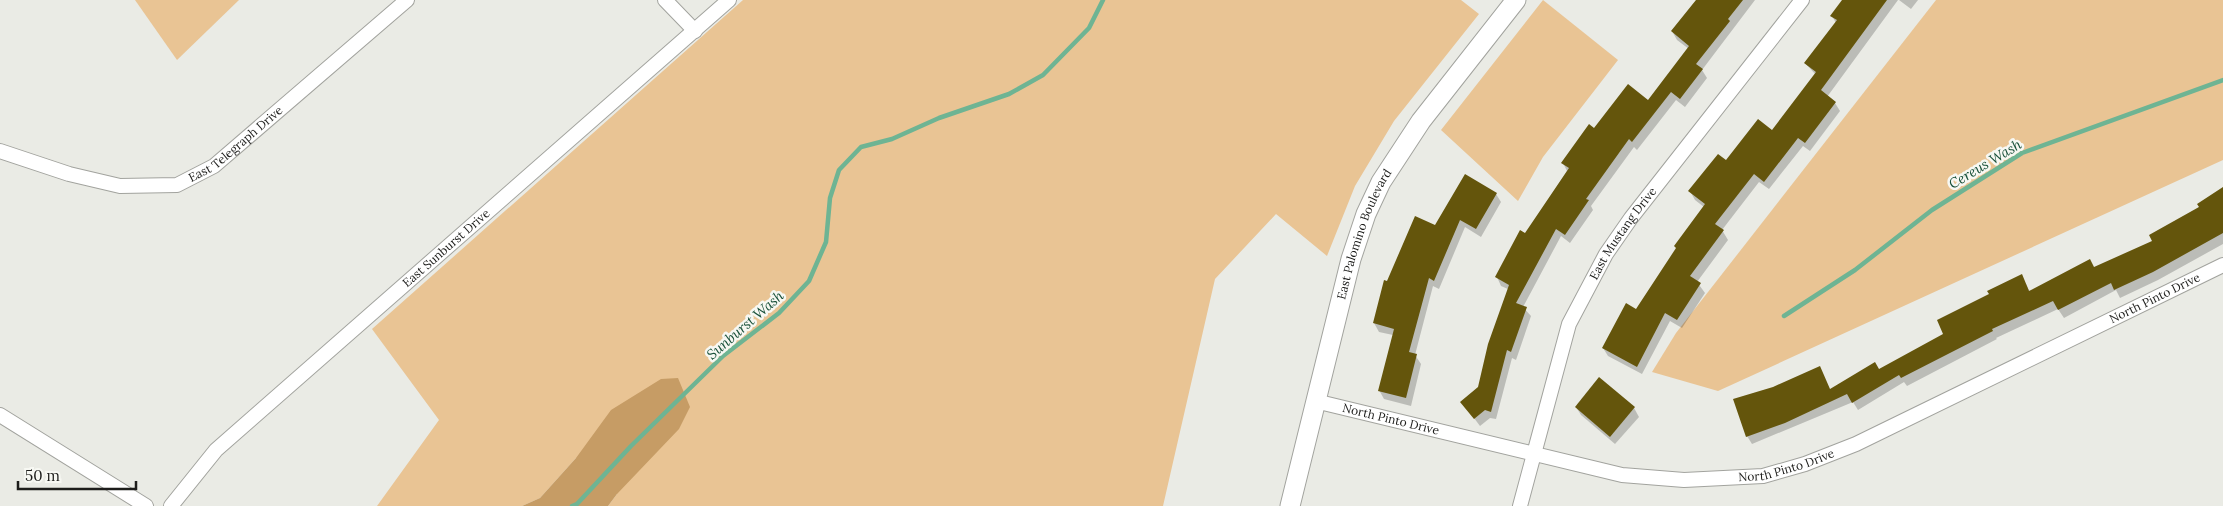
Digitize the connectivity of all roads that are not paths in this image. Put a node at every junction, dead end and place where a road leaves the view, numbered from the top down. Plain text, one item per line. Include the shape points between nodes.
1 (407, 0) edge
2 (665, 0) edge
3 (729, 0) edge
4 (1516, 0) edge
5 (1802, 0) edge
6 (694, 31) junction
7 (0, 151) edge
8 (2223, 265) edge
9 (1316, 401) junction
10 (0, 415) edge
11 (1532, 454) junction
12 (146, 506) edge
13 (171, 506) edge
14 (1290, 506) edge
15 (1520, 506) edge

1 - 7 street, East Telegraph Drive via 214,166 177,185 120,186 69,174
2 - 6 street
3 - 6 street, East Sunburst Drive
4 - 9 street, East Palomino Boulevard via 1421,121 1381,182 1351,259
5 - 11 street, East Mustang Drive via 1606,254 1569,324
6 - 13 street, East Sunburst Drive via 216,450
8 - 11 street, North Pinto Drive via 1856,444 1763,476 1684,480 1622,475
9 - 11 street, North Pinto Drive
9 - 14 street, East Palomino Boulevard
10 - 12 street
11 - 15 street, East Mustang Drive

